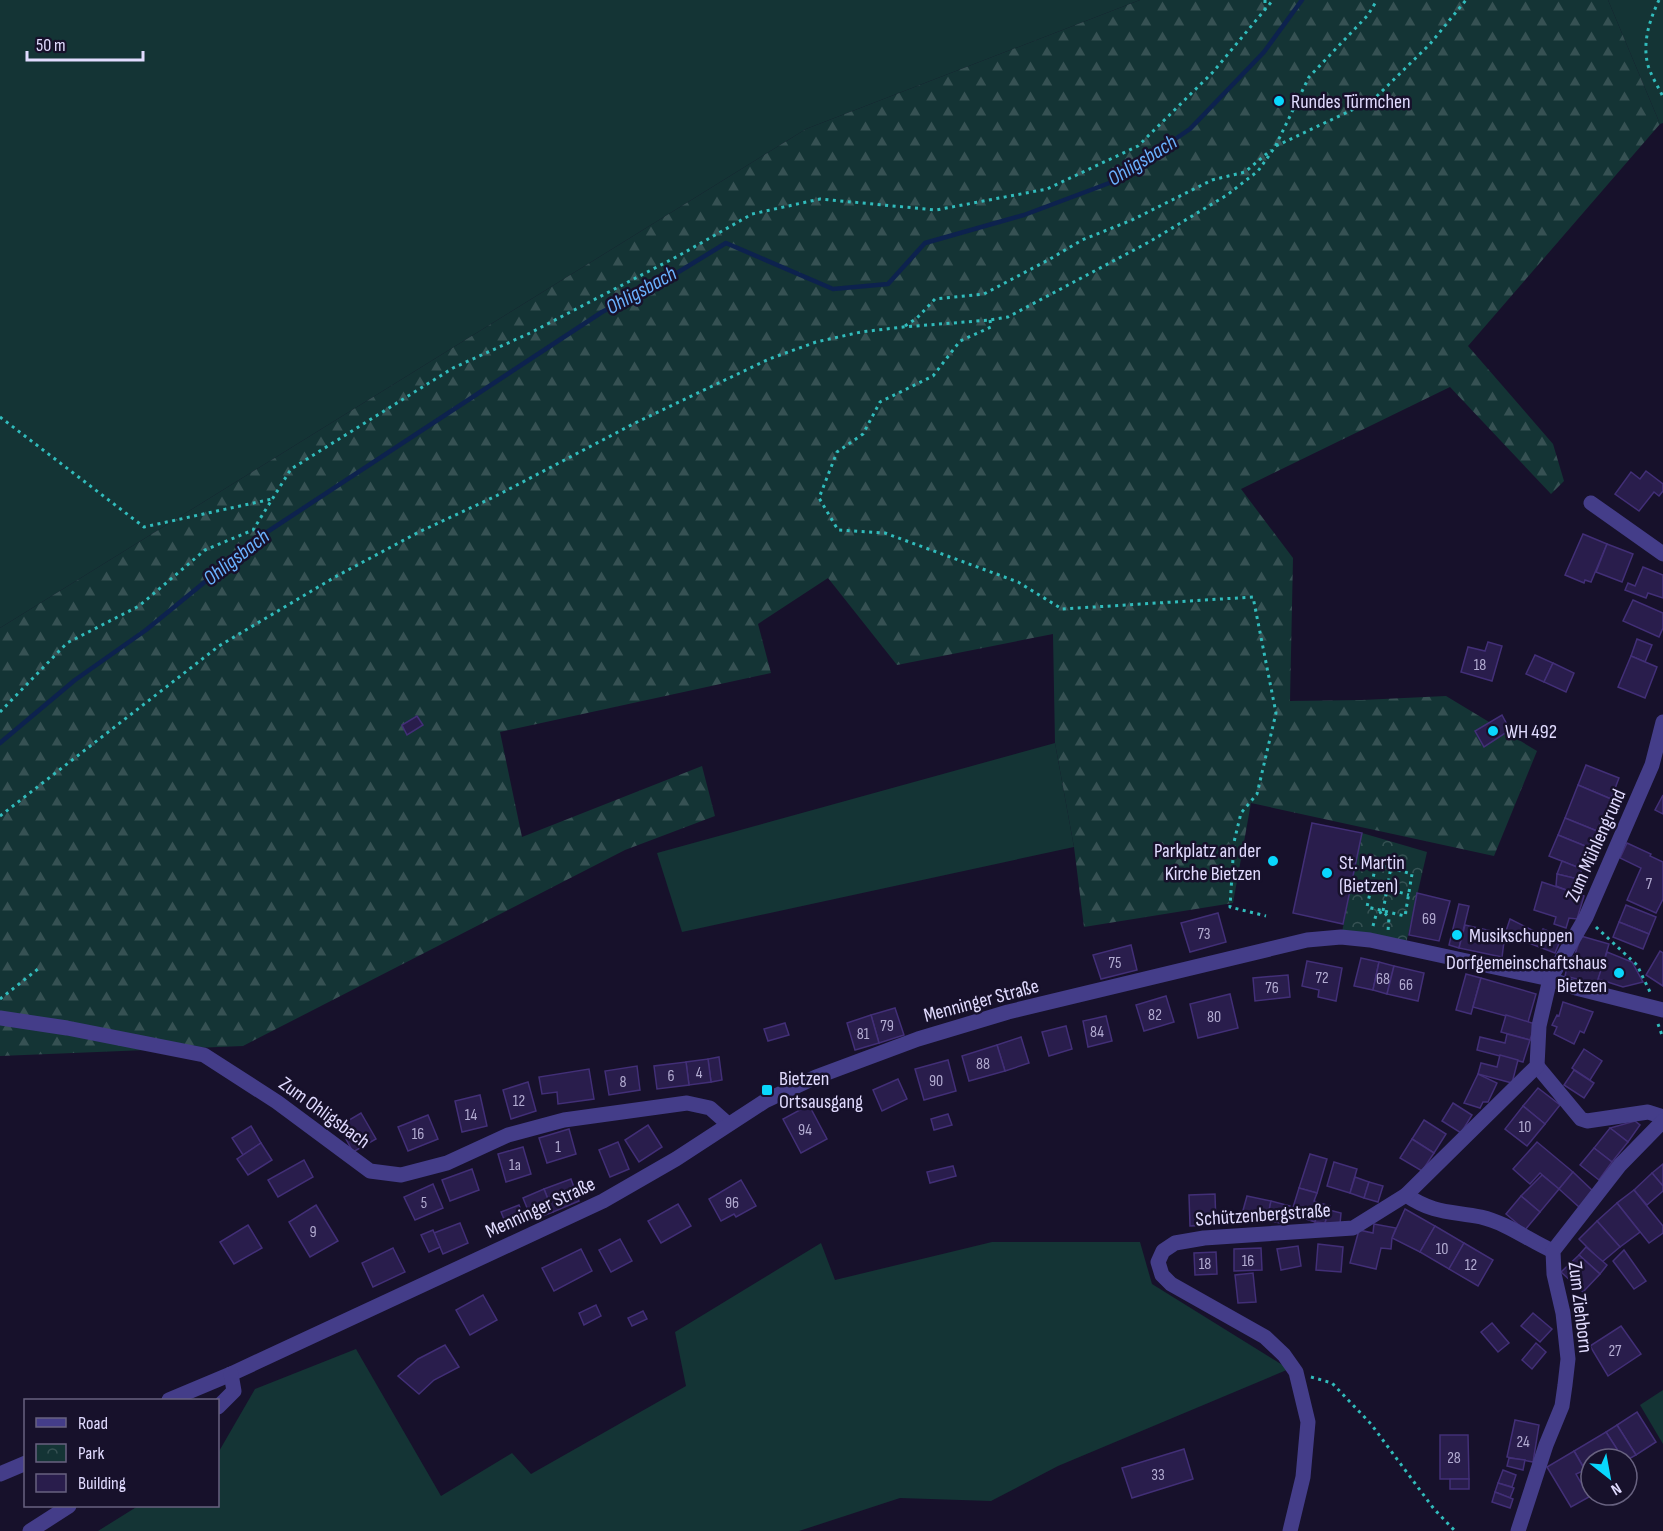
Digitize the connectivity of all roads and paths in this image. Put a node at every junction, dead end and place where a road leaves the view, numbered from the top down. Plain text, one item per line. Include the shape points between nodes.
1 (1264, 0) edge
2 (1273, 0) edge
3 (1377, 0) edge
4 (1466, 0) edge
5 (1659, 0) edge
6 (1265, 9) junction
7 (1663, 97) edge
8 (1275, 147) junction
9 (990, 320) junction
10 (903, 327) junction
11 (0, 417) edge
12 (272, 500) junction
13 (1591, 503) dead end
14 (1663, 554) edge
15 (0, 712) edge
16 (1663, 722) edge
17 (0, 816) edge
18 (1391, 867) junction
19 (1371, 884) junction
20 (1386, 888) junction
21 (1409, 895) junction
22 (1383, 911) junction
23 (1266, 916) dead end
24 (1586, 917) junction
25 (1370, 940) junction
26 (1387, 943) junction
27 (38, 969) dead end
28 (1550, 979) junction
29 (0, 999) edge
30 (1657, 1008) edge
31 (0, 1018) edge
32 (1537, 1066) junction
33 (1663, 1119) edge
34 (728, 1124) junction
35 (1406, 1195) junction
36 (1553, 1251) junction
37 (1296, 1372) junction
38 (231, 1374) junction
39 (174, 1399) edge
40 (219, 1406) edge
41 (24, 1464) edge
42 (0, 1474) edge
43 (67, 1507) edge
44 (30, 1531) edge
45 (1290, 1531) edge
46 (1455, 1531) edge
47 (1518, 1531) edge

1 - 6 path
2 - 6 path
3 - 8 path via 1368,15 1309,77
4 - 8 path via 1430,44 1373,100
5 - 7 path via 1651,17 1647,62
6 - 12 path via 1213,72 1138,146 1047,189 936,210 820,199 752,214 530,333 453,368 291,469
8 - 9 path via 1258,171 1227,195 1024,309
8 - 10 path via 1245,172 1212,180 1082,240 984,294 935,299
9 - 10 path
9 - 23 path via 991,327 960,341 933,376 880,402 863,434 837,452 819,498 838,530 885,533 1018,582 1062,609 1253,597 1276,713 1257,795 1241,813 1236,832 1230,907
10 - 17 path via 816,342 769,359 356,566 219,646
11 - 12 path via 144,527
12 - 15 path via 253,530 205,550 139,606 67,643
13 - 14 street
16 - 24 street, Zum Mühlengrund via 1652,765
18 - 19 path via 1376,864
18 - 20 path
18 - 21 path via 1412,874
19 - 20 path
19 - 22 path via 1367,908
20 - 21 path
20 - 22 path
21 - 22 path via 1404,916
22 - 25 path via 1376,915
22 - 26 path via 1389,918
24 - 28 street, Zum Mühlengrund
24 - 30 path via 1637,965
25 - 26 street, Menninger Straße
25 - 34 street, Menninger Straße via 1306,940 1008,1012 918,1039 816,1077
26 - 28 street, Menninger Straße
27 - 29 path
28 - 30 street, Menninger Straße
28 - 32 street via 1539,1026
31 - 34 street, Zum Ohligsbach via 204,1055 370,1170 380,1172 401,1175 447,1163 508,1135 564,1120 687,1103 710,1108
32 - 33 street via 1581,1119 1648,1112
32 - 35 street, Schützenbergstraße
33 - 36 street, Zum Ziehborn via 1620,1165
34 - 38 street, Menninger Straße via 603,1201
35 - 36 street via 1441,1212 1482,1217
35 - 37 street, Schützenbergstraße via 1353,1228 1204,1238 1175,1243 1163,1251 1158,1262 1162,1275 1171,1284 1265,1338
36 - 47 street, Zum Ziehborn via 1568,1359 1565,1384 1562,1406
37 - 45 street, Schützenbergstraße via 1308,1422 1303,1477
37 - 46 path via 1332,1383 1371,1424
38 - 39 street, Menninger Straße
38 - 40 street via 234,1391
41 - 42 street
43 - 44 street

